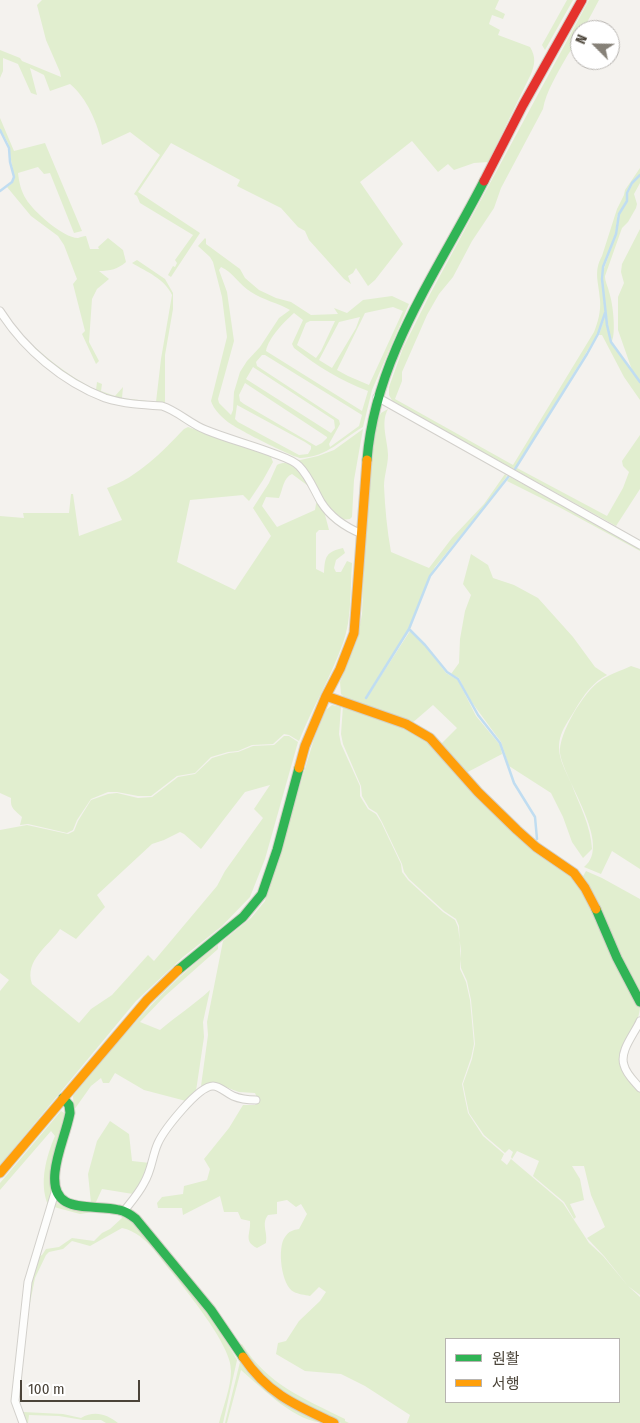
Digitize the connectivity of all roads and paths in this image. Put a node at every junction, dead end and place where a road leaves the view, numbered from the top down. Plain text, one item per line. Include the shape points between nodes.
1 (582, 0) edge
2 (0, 311) edge
3 (378, 397) junction
4 (362, 534) junction
5 (640, 545) edge
6 (326, 696) junction
7 (640, 1002) edge
8 (640, 1021) edge
9 (640, 1088) edge
10 (63, 1098) junction
11 (256, 1100) dead end
12 (0, 1174) edge
13 (56, 1189) junction
14 (124, 1211) junction
15 (23, 1423) edge
16 (334, 1423) edge

1 - 3 main road via 427,284 395,350
2 - 4 street via 14,332 43,360 95,394 119,401 162,406 206,430 292,461 304,472 336,521
3 - 4 main road via 368,447
3 - 5 street
4 - 6 main road via 354,633
6 - 7 main road via 406,723 430,738 506,821 572,872 593,903
6 - 10 main road via 305,746 267,880 256,903 160,987
8 - 9 street via 623,1060 627,1072
10 - 12 main road
10 - 13 main road via 70,1113 55,1168
11 - 14 street via 241,1099 212,1086 198,1093 163,1134 144,1183
13 - 14 main road via 64,1201 75,1206
13 - 15 street via 27,1290 15,1401
14 - 16 main road via 138,1221 203,1300 259,1379 287,1401

